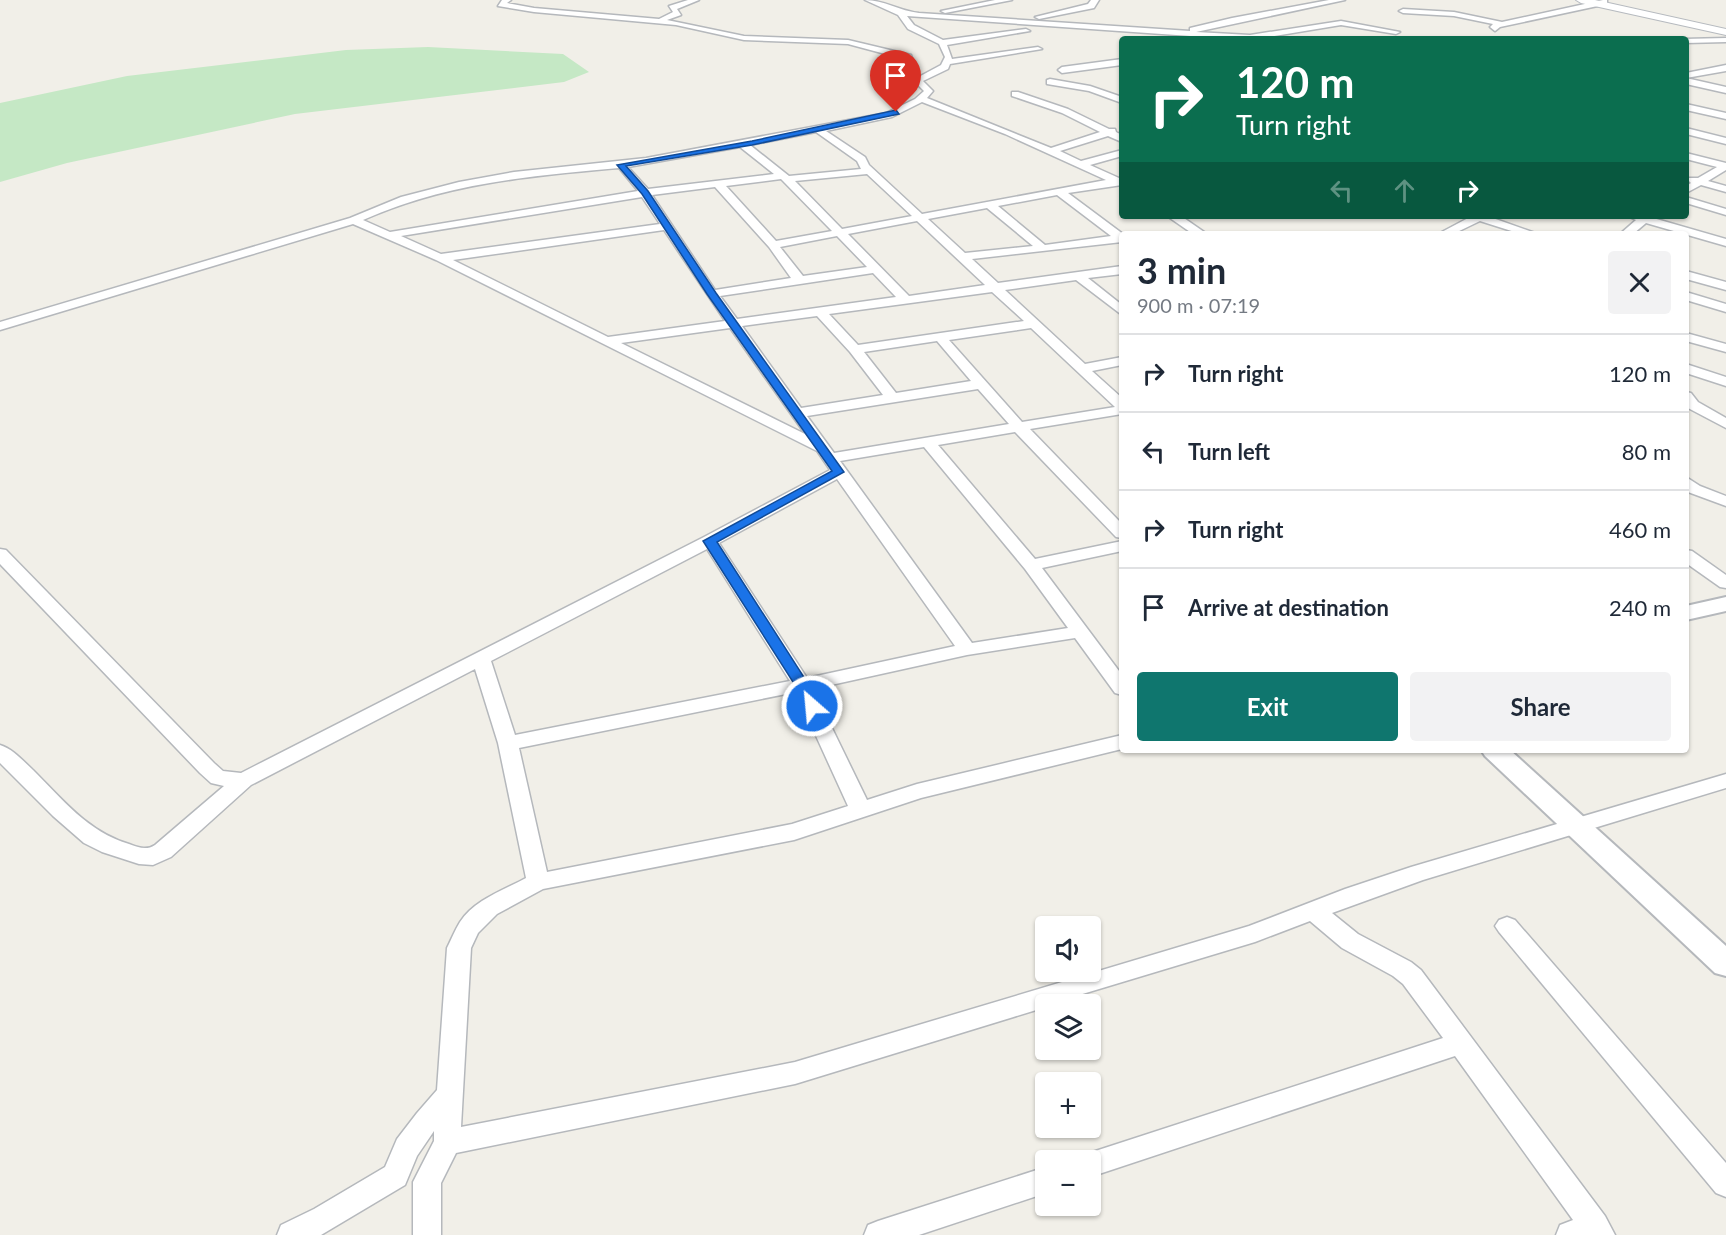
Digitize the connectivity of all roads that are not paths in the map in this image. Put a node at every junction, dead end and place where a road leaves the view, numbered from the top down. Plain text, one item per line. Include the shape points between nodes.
1 (507, 0) edge
2 (694, 0) edge
3 (869, 0) edge
4 (1008, 0) edge
5 (1095, 0) edge
6 (1341, 0) edge
7 (1581, 0) edge
8 (1598, 2) edge
9 (1424, 3) dead end
10 (901, 13) junction
11 (920, 15) junction
12 (659, 20) junction
13 (1017, 22) junction
14 (1048, 25) junction
15 (1726, 31) edge
16 (1396, 32) dead end
17 (1183, 33) junction
18 (1223, 36) edge
19 (1261, 36) edge
20 (1726, 40) edge
21 (1689, 41) edge
22 (942, 43) junction
23 (1038, 49) dead end
24 (948, 62) junction
25 (1119, 62) edge
26 (1108, 64) junction
27 (1695, 65) dead end
28 (1726, 68) edge
29 (1119, 69) edge
30 (1062, 70) dead end
31 (1712, 70) junction
32 (933, 73) junction
33 (1689, 75) edge
34 (1050, 82) dead end
35 (1689, 82) edge
36 (1726, 90) edge
37 (1015, 94) dead end
38 (922, 99) junction
39 (1119, 99) edge
40 (1689, 108) edge
41 (1726, 117) edge
42 (819, 129) junction
43 (1119, 130) edge
44 (1689, 132) edge
45 (1106, 133) junction
46 (1711, 137) junction
47 (1119, 138) edge
48 (1726, 141) edge
49 (744, 145) junction
50 (1052, 151) junction
51 (1119, 154) edge
52 (1689, 157) edge
53 (1081, 164) junction
54 (621, 165) junction
55 (1726, 166) edge
56 (869, 171) junction
57 (785, 178) junction
58 (1689, 179) edge
59 (1119, 181) edge
60 (1119, 182) edge
61 (1699, 182) junction
62 (717, 183) junction
63 (1689, 188) edge
64 (1726, 189) edge
65 (1059, 192) junction
66 (645, 193) junction
67 (1689, 201) edge
68 (990, 205) junction
69 (1726, 212) edge
70 (920, 218) junction
71 (1178, 219) edge
72 (1474, 219) edge
73 (1479, 219) edge
74 (1640, 219) edge
75 (1648, 219) edge
76 (354, 220) junction
77 (667, 226) junction
78 (1196, 231) edge
79 (1450, 231) edge
80 (1518, 231) edge
81 (1629, 231) edge
82 (1687, 231) edge
83 (1689, 232) edge
84 (842, 234) junction
85 (389, 235) junction
86 (1119, 237) edge
87 (1119, 239) edge
88 (1726, 243) edge
89 (773, 245) junction
90 (1043, 249) junction
91 (961, 257) junction
92 (440, 258) junction
93 (875, 269) junction
94 (1119, 270) edge
95 (1078, 276) junction
96 (1689, 276) edge
97 (799, 280) junction
98 (1726, 286) edge
99 (994, 288) junction
100 (712, 294) junction
101 (1689, 297) edge
102 (906, 300) junction
103 (1726, 308) edge
104 (1119, 309) edge
105 (820, 312) junction
106 (734, 324) junction
107 (1033, 324) junction
108 (0, 326) edge
109 (940, 337) junction
110 (1689, 338) edge
111 (606, 342) junction
112 (1726, 348) edge
113 (855, 349) junction
114 (1119, 362) edge
115 (1081, 369) junction
116 (1689, 369) edge
117 (1726, 382) edge
118 (981, 384) junction
119 (892, 398) junction
120 (1689, 400) edge
121 (1119, 405) edge
122 (1119, 409) edge
123 (796, 413) junction
124 (1726, 424) edge
125 (1019, 427) junction
126 (928, 442) junction
127 (829, 459) junction
128 (1689, 485) edge
129 (1726, 501) edge
130 (1119, 530) edge
131 (710, 541) junction
132 (1119, 547) edge
133 (0, 554) edge
134 (1689, 557) edge
135 (1031, 565) junction
136 (1726, 583) edge
137 (1726, 604) edge
138 (1689, 612) edge
139 (1081, 632) junction
140 (966, 649) junction
141 (481, 659) junction
142 (1119, 684) edge
143 (802, 685) junction
144 (508, 743) junction
145 (1119, 743) edge
146 (0, 752) edge
147 (1497, 753) edge
148 (244, 780) junction
149 (1726, 781) edge
150 (860, 808) junction
151 (1575, 825) junction
152 (538, 882) junction
153 (1313, 910) junction
154 (1507, 926) dead end
155 (1726, 964) edge
156 (1459, 1044) junction
157 (451, 1093) junction
158 (447, 1142) junction
159 (1101, 1161) edge
160 (395, 1176) junction
161 (428, 1182) junction
162 (1035, 1184) edge
163 (1726, 1184) edge
164 (1589, 1232) edge
165 (291, 1235) edge
166 (427, 1235) edge
167 (878, 1235) edge

1 - 12 street via 501,4
2 - 12 street via 672,8 678,13
3 - 10 street
4 - 11 street
5 - 13 street via 1084,8
6 - 17 street via 1216,23
7 - 8 main road
8 - 9 street via 1498,26 1454,14 1401,10
8 - 15 main road
10 - 11 street
10 - 22 street via 911,27
11 - 13 street
12 - 32 street via 744,38 848,42 908,57 910,65 904,71
13 - 14 street
14 - 17 street
14 - 22 street
16 - 19 street via 1341,23
17 - 18 street
20 - 21 street
22 - 24 street
23 - 24 street
24 - 32 street
25 - 26 street
26 - 29 street
26 - 30 street
27 - 31 street
28 - 31 street
31 - 33 street
32 - 38 street via 917,80 929,91
34 - 39 street via 1090,88
35 - 36 street
37 - 45 street via 1065,111
38 - 42 street via 896,112
38 - 50 street
40 - 41 street
41 - 46 street
42 - 49 street
42 - 56 street via 861,159
43 - 45 street
44 - 46 street
45 - 47 street
45 - 50 street
46 - 48 street
49 - 54 street
49 - 57 street
50 - 53 street
51 - 53 street
52 - 55 street
53 - 59 street
54 - 66 street
54 - 76 street via 458,185 391,204
55 - 61 street
56 - 57 street
56 - 70 street
57 - 62 street
57 - 84 street
58 - 61 street
60 - 65 street
61 - 63 street
61 - 64 street
62 - 66 street
62 - 89 street
65 - 68 street
65 - 86 street
66 - 77 street
66 - 85 street
67 - 69 street
68 - 70 street
68 - 90 street
70 - 84 street
70 - 91 street
71 - 78 street
72 - 79 street
73 - 80 street
74 - 81 street
75 - 82 street
76 - 85 street
76 - 108 street
77 - 92 street
77 - 100 street
83 - 88 street
84 - 89 street
84 - 93 street
85 - 92 street
87 - 90 street
89 - 97 street
90 - 91 street
91 - 99 street
92 - 111 street
93 - 97 street
93 - 102 street
94 - 95 street
95 - 99 street
95 - 104 street
96 - 98 street
97 - 100 street
99 - 102 street
99 - 107 street
100 - 106 street
101 - 103 street
102 - 105 street
105 - 106 street
105 - 113 street
106 - 111 street
106 - 123 street
107 - 109 street
107 - 115 street
109 - 113 street
109 - 118 street
110 - 112 street
111 - 127 street
113 - 119 street
114 - 115 street
115 - 121 street
116 - 117 street
118 - 119 street
118 - 125 street
119 - 123 street
120 - 124 street
122 - 125 street
123 - 127 street
125 - 126 street
125 - 130 street
126 - 127 street
126 - 135 street
127 - 131 street
127 - 140 street
128 - 129 street
131 - 141 street
131 - 143 street
132 - 135 street
133 - 148 street via 207,768 218,778
134 - 136 street
135 - 139 street
137 - 138 street
139 - 140 street
139 - 142 street
140 - 143 street
141 - 144 street
141 - 148 street
143 - 144 street
143 - 150 street
144 - 152 street
145 - 150 street
146 - 148 street via 90,838 120,851 150,857
147 - 151 street
149 - 151 street
150 - 152 street via 794,831
151 - 153 street
151 - 155 street
152 - 157 street via 489,908 463,936 459,948
153 - 156 street via 1350,940 1412,977
153 - 158 street via 1255,933 795,1073
154 - 163 street
156 - 159 street
156 - 164 street
157 - 158 street
157 - 160 street via 407,1148
158 - 161 street
160 - 161 street
160 - 165 street
161 - 166 street
162 - 167 street

